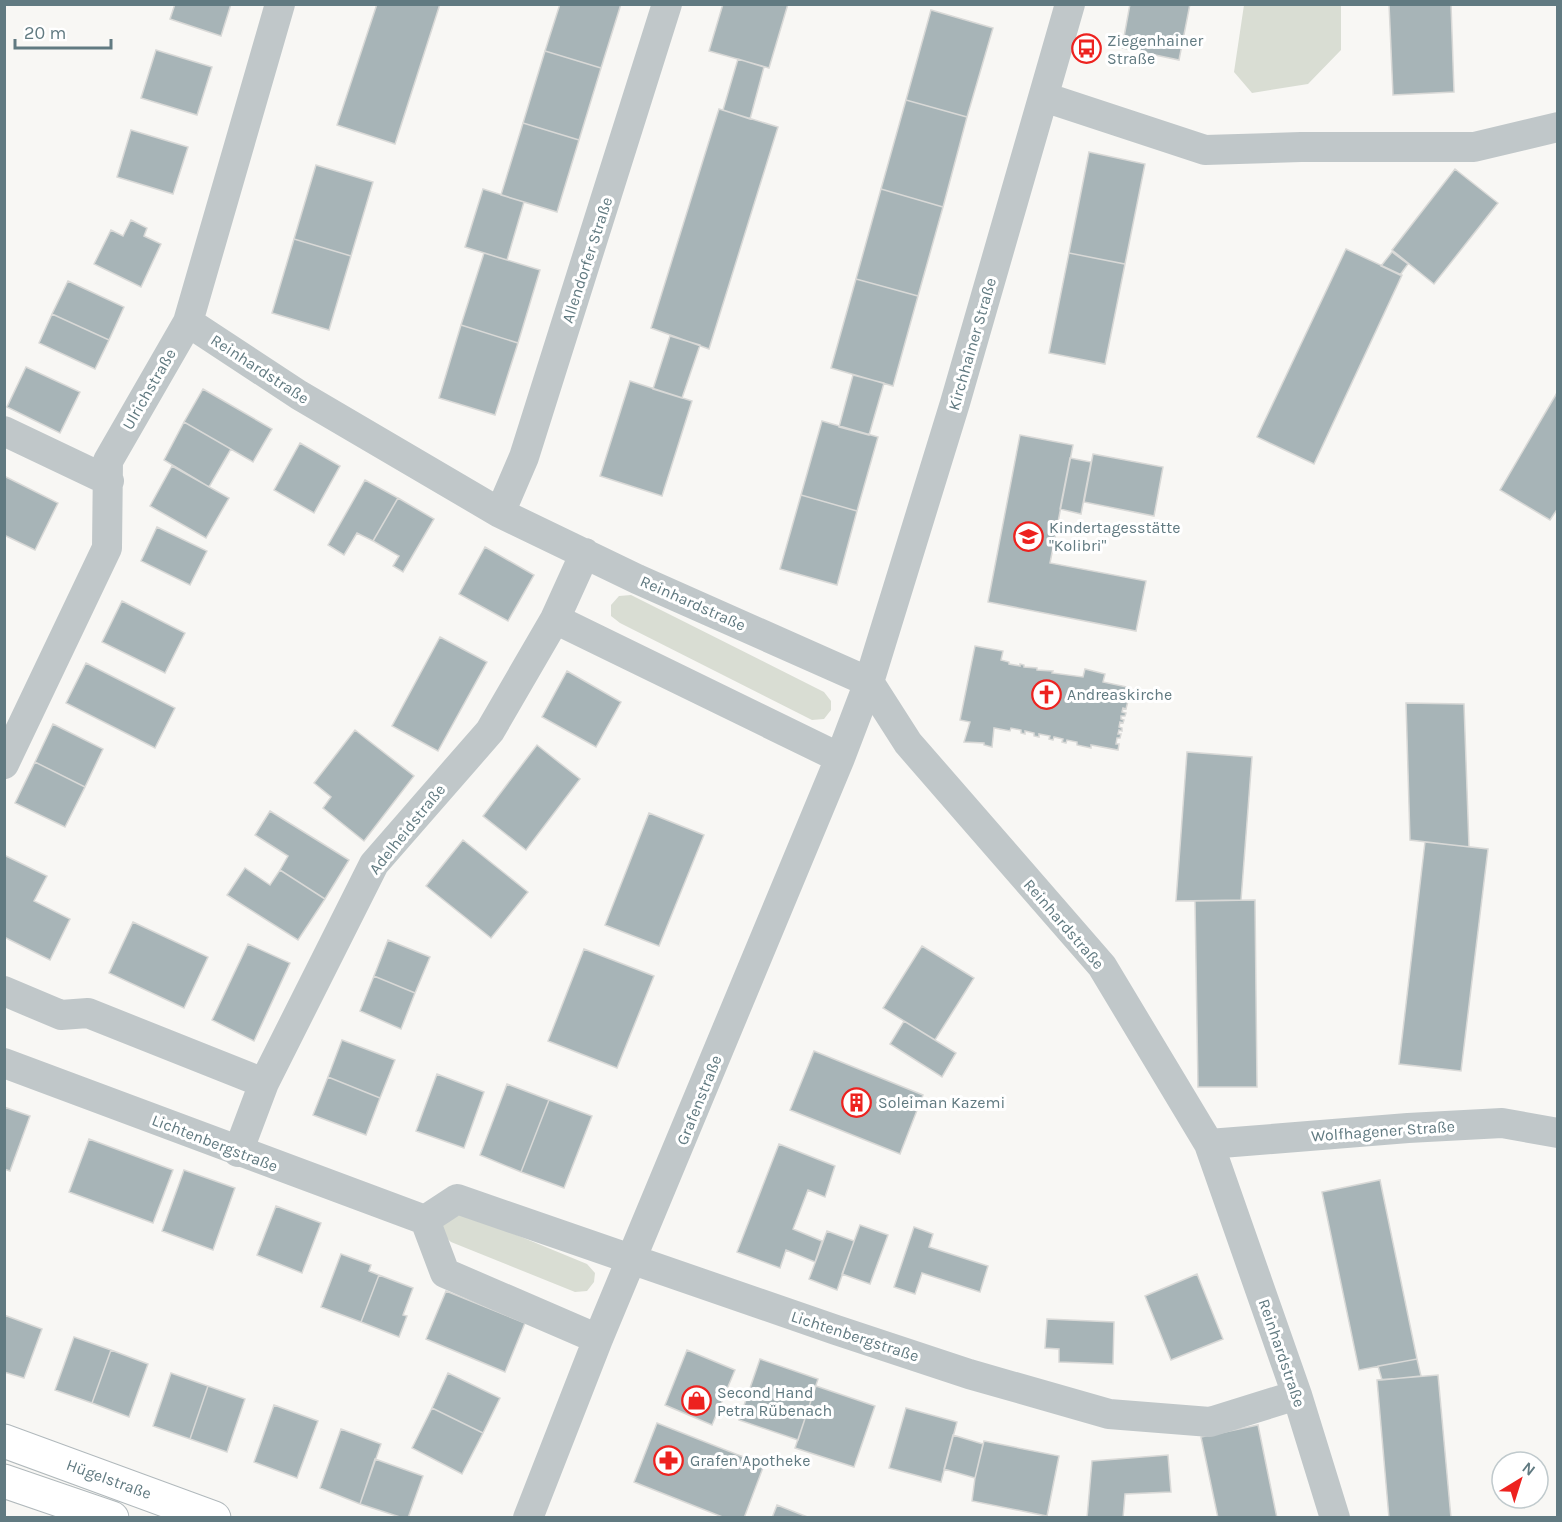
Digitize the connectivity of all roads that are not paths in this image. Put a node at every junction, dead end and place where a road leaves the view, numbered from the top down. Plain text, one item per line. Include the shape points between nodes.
1 (280, 4) edge
2 (667, 4) edge
3 (1070, 4) edge
4 (1044, 97) junction
5 (1557, 127) edge
6 (188, 322) junction
7 (4, 431) edge
8 (109, 481) junction
9 (500, 513) junction
10 (585, 553) junction
11 (555, 619) junction
12 (869, 682) junction
13 (840, 758) junction
14 (4, 764) edge
15 (4, 991) edge
16 (4, 1063) edge
17 (264, 1083) junction
18 (1557, 1133) edge
19 (1209, 1144) junction
20 (238, 1152) junction
21 (425, 1220) junction
22 (633, 1261) junction
23 (598, 1339) junction
24 (1297, 1395) junction
25 (4, 1441) edge
26 (4, 1481) edge
27 (112, 1518) edge
28 (214, 1518) edge
29 (528, 1518) edge
30 (1335, 1518) edge

1 - 6 street, Ulrichstraße
2 - 9 street, Allendorfer Straße via 524,457
3 - 4 street, Kirchhainer Straße
4 - 5 street via 1205,150 1474,147
4 - 12 street, Kirchhainer Straße
6 - 8 street, Ulrichstraße via 108,461
6 - 9 street, Reinhardstraße via 299,395
7 - 8 street
8 - 14 street, Ulrichstraße via 107,548
9 - 10 street, Reinhardstraße
10 - 11 street
10 - 12 street, Reinhardstraße
11 - 13 street
11 - 17 street, Adelheidstraße via 490,731 374,864
12 - 13 street, Grafenstraße
12 - 19 street, Reinhardstraße via 908,743 1102,966
13 - 22 street, Grafenstraße
15 - 17 street via 61,1015 88,1014
16 - 20 street, Lichtenbergstraße
17 - 20 street, Adelheidstraße
18 - 19 street, Wolfhagener Straße via 1502,1123
19 - 24 street, Reinhardstraße
20 - 21 street, Lichtenbergstraße
21 - 22 street, Lichtenbergstraße via 458,1199
21 - 23 street via 445,1273
22 - 23 street, Grafenstraße
22 - 24 street, Lichtenbergstraße via 969,1374 1109,1414 1210,1422
23 - 29 street, Grafenstraße
24 - 30 street, Reinhardstraße
25 - 28 main road, Hügelstraße
26 - 27 main road

